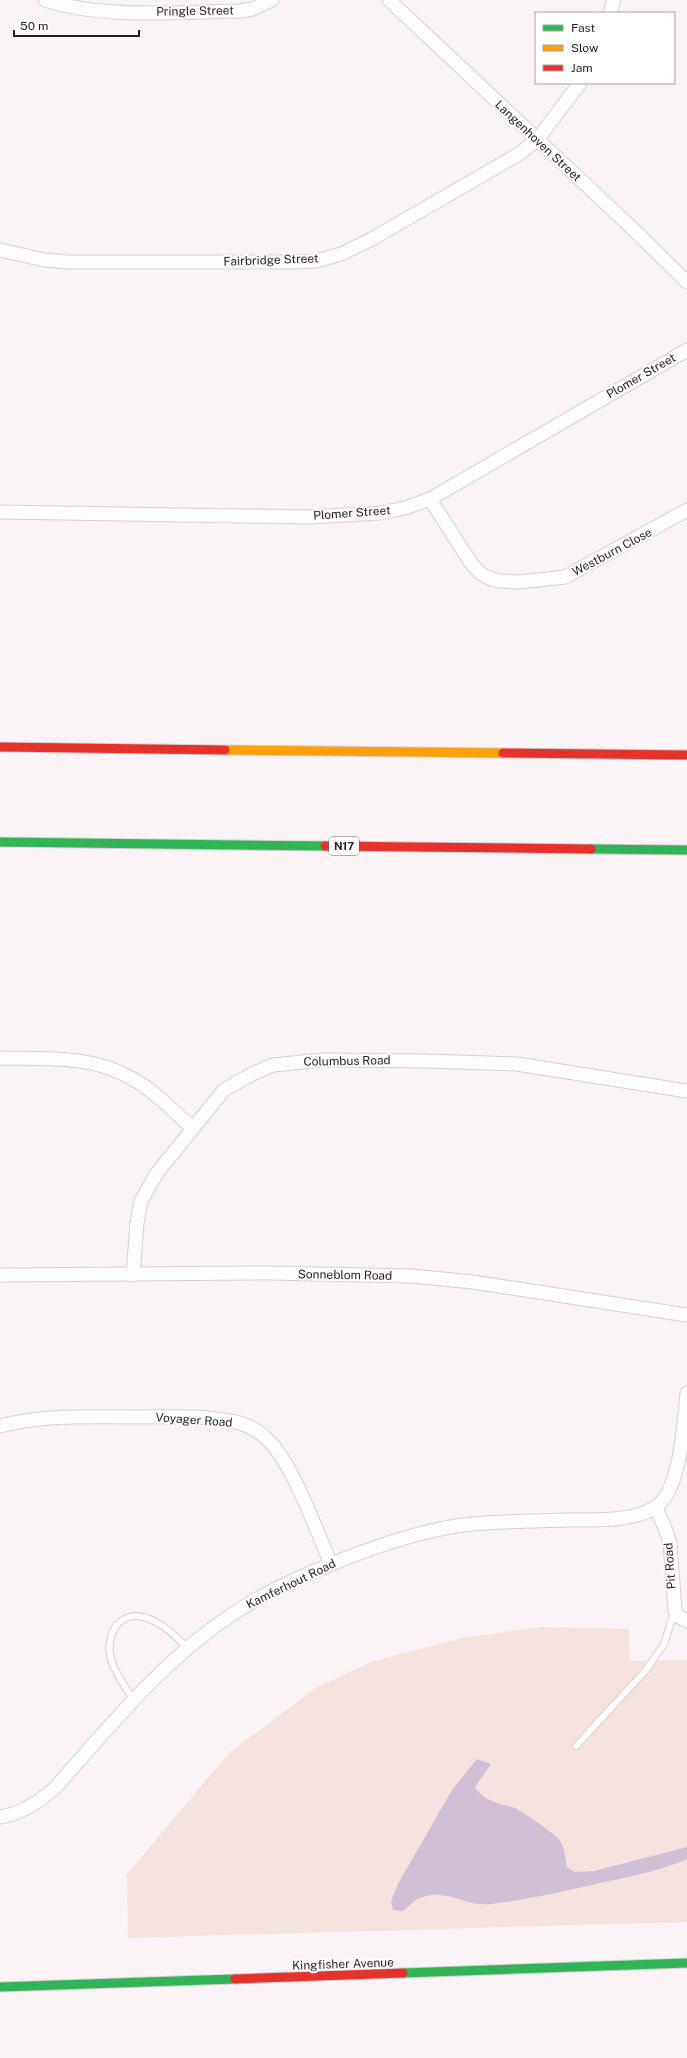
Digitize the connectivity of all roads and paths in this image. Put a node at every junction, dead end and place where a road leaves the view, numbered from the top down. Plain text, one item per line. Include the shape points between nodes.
1 (45, 0) edge
2 (272, 0) edge
3 (389, 0) edge
4 (614, 0) edge
5 (610, 12) edge
6 (579, 84) edge
7 (537, 140) junction
8 (0, 250) edge
9 (687, 282) edge
10 (687, 350) edge
11 (430, 499) junction
12 (687, 510) edge
13 (0, 512) edge
14 (0, 747) edge
15 (687, 755) edge
16 (0, 842) edge
17 (687, 850) edge
18 (0, 1058) edge
19 (687, 1091) edge
20 (192, 1128) junction
21 (0, 1275) edge
22 (133, 1275) junction
23 (687, 1315) edge
24 (687, 1393) edge
25 (0, 1426) edge
26 (656, 1508) junction
27 (331, 1564) junction
28 (675, 1611) junction
29 (687, 1621) edge
30 (188, 1648) junction
31 (133, 1700) junction
32 (576, 1746) dead end
33 (0, 1817) edge
34 (687, 1953) edge
35 (687, 1963) edge
36 (332, 1966) dead end
37 (0, 1987) edge

1 - 2 street, Pringle Street via 73,8 148,12 253,9
3 - 7 street, Langenhoven Street
4 - 5 street
6 - 7 street, Fairbridge Street
7 - 8 street, Fairbridge Street via 506,163 370,240 330,258 294,262 68,262 45,260
7 - 9 street, Langenhoven Street
10 - 11 street, Plomer Street
11 - 12 street, Westburn Close via 480,573 499,581 519,582 565,576
11 - 13 street, Plomer Street via 380,513 323,516
14 - 15 main road
16 - 17 main road, N17
18 - 20 street via 64,1060 94,1063 113,1069 132,1078
19 - 20 street, Columbus Road via 517,1064 323,1060 273,1065 252,1074 224,1090
20 - 22 street, Columbus Road via 156,1173 141,1201
21 - 22 street, Sonneblom Road
22 - 23 street, Sonneblom Road via 412,1276 473,1282
24 - 26 street via 675,1477 666,1496
25 - 27 street, Voyager Road via 47,1417 159,1417 231,1421 251,1428 268,1440 280,1456 300,1493
26 - 27 street, Kamferhout Road via 623,1517 596,1520 472,1524 444,1528 394,1540
26 - 28 street, Pit Road via 670,1544
27 - 30 street, Kamferhout Road via 239,1610
28 - 29 street via 679,1617
28 - 32 lane via 664,1644 646,1670
30 - 31 street, Kamferhout Road
30 - 31 lane via 160,1624 143,1616 126,1619 115,1626 110,1639 111,1659
31 - 33 street, Kamferhout Road via 54,1789 23,1810
34 - 36 main road, Kingfisher Avenue
35 - 37 main road, Kingfisher Avenue

